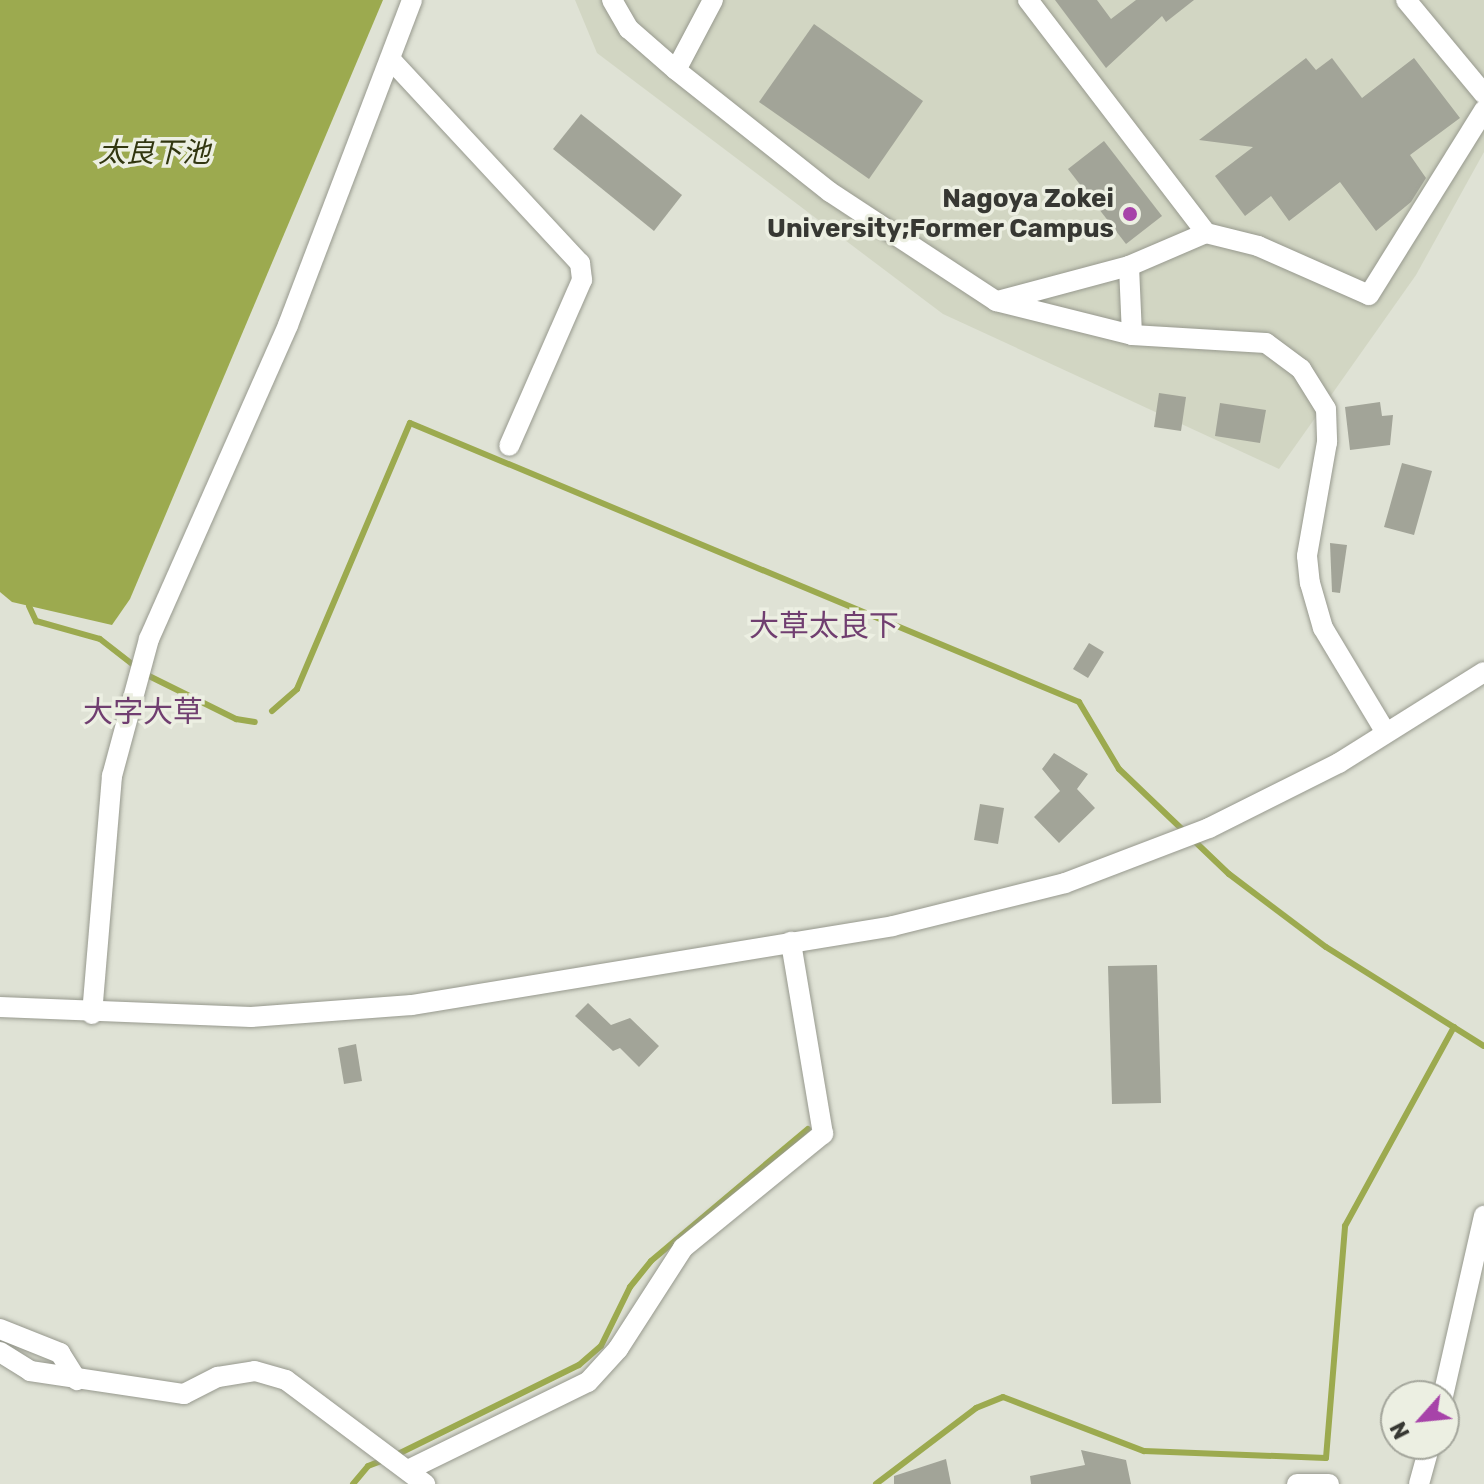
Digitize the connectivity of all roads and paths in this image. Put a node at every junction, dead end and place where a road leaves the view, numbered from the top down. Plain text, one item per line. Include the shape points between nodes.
1 (412, 0) edge
2 (612, 0) edge
3 (713, 0) edge
4 (1028, 0) edge
5 (1406, 0) edge
6 (393, 62) junction
7 (676, 70) junction
8 (1484, 94) edge
9 (1484, 110) edge
10 (1206, 233) junction
11 (1129, 266) junction
12 (996, 301) junction
13 (1132, 335) junction
14 (509, 446) dead end
15 (1484, 672) edge
16 (1386, 733) junction
17 (791, 942) junction
18 (0, 1007) edge
19 (92, 1014) junction
20 (1484, 1216) edge
21 (0, 1329) edge
22 (0, 1352) edge
23 (77, 1380) junction
24 (1447, 1380) edge
25 (1426, 1460) edge
26 (408, 1470) junction
27 (425, 1484) edge
28 (1297, 1484) edge
29 (1326, 1484) edge
30 (1419, 1484) edge

1 - 6 street
2 - 7 street via 629,29
3 - 7 street
4 - 10 street
5 - 8 street
6 - 14 street via 580,263 582,280
6 - 19 street via 288,325 149,639 112,776
7 - 12 street via 830,192
9 - 10 street via 1369,295 1258,246
10 - 11 street
11 - 12 street
11 - 13 street
12 - 13 street
13 - 16 street via 1266,343 1301,369 1326,409 1327,431 1307,556 1310,583 1323,628
15 - 16 street
16 - 17 street via 1209,828 1150,852 1008,899
17 - 19 street via 412,1005 251,1017
17 - 26 street via 823,1134 683,1248 618,1349 588,1382
18 - 19 street
20 - 24 street
21 - 23 street via 60,1353
22 - 23 street via 30,1371
23 - 26 street via 184,1394 218,1377 255,1371 286,1380
25 - 30 street
26 - 27 street
28 - 29 street

